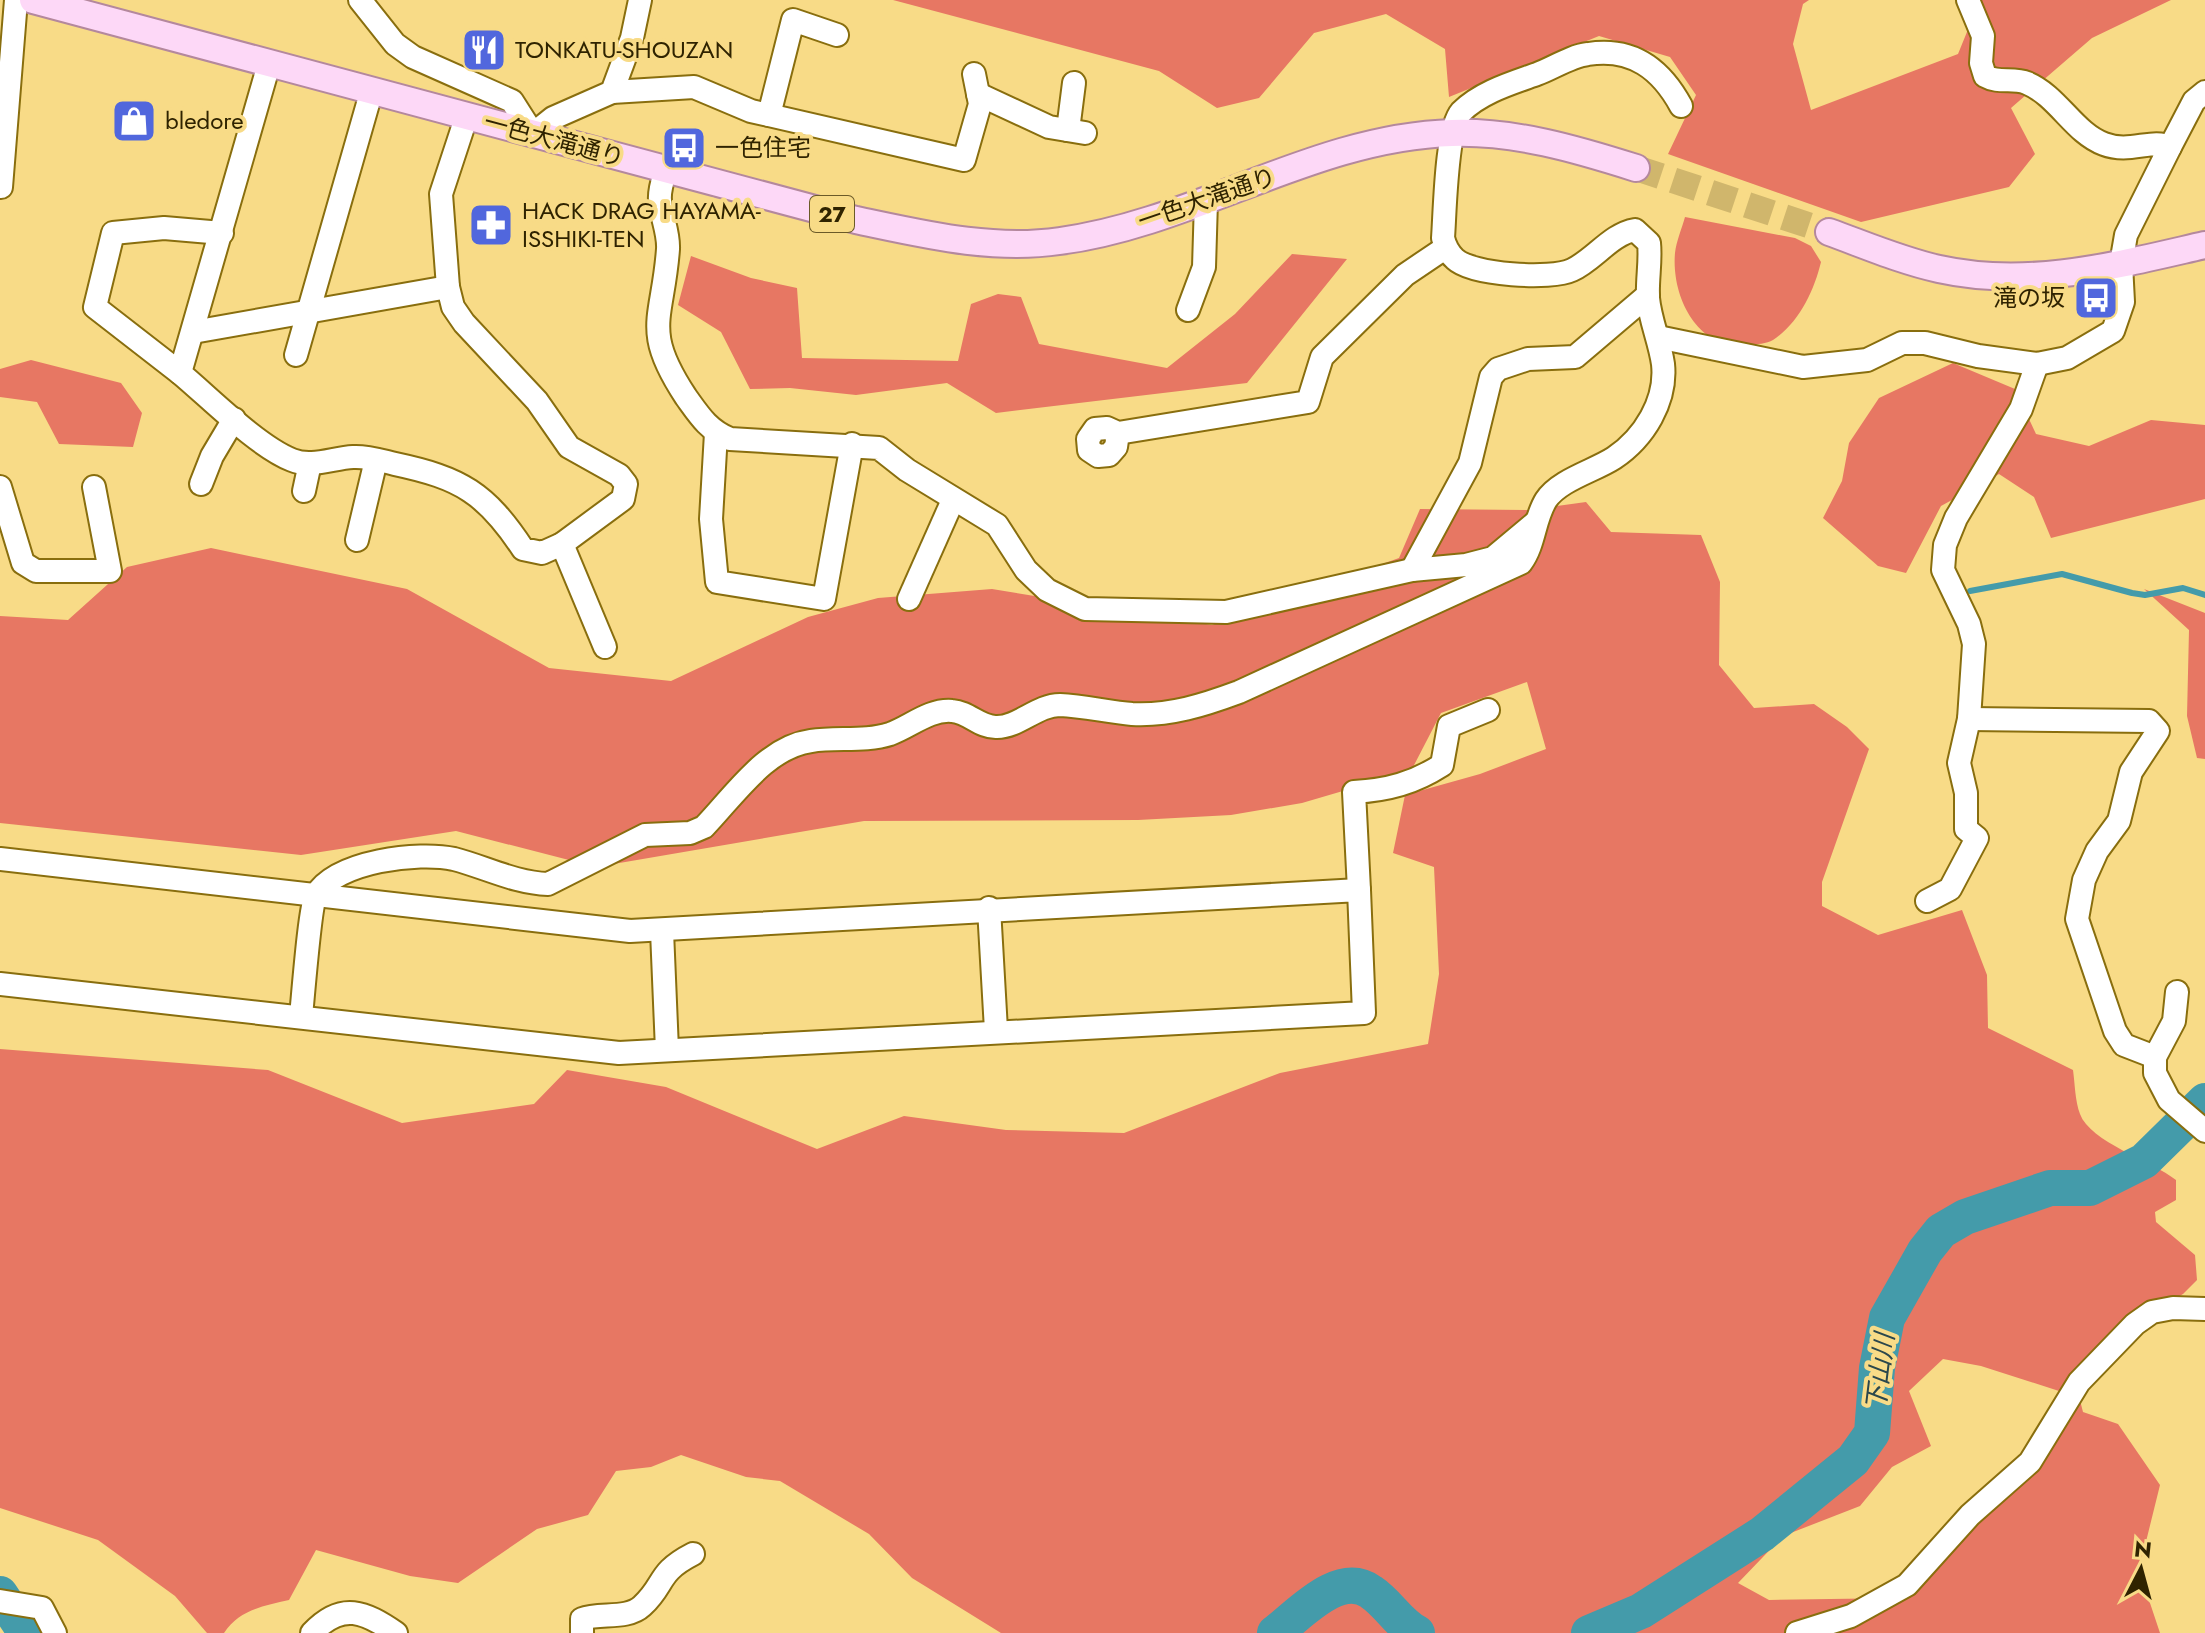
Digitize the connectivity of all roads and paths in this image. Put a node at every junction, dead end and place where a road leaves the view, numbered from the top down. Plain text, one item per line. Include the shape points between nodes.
1 (16, 0) edge
2 (33, 0) edge
3 (360, 0) edge
4 (640, 0) edge
5 (1968, 0) edge
6 (837, 35) dead end
7 (269, 64) junction
8 (1074, 83) dead end
9 (612, 92) junction
10 (2205, 92) edge
11 (371, 93) junction
12 (1681, 106) dead end
13 (769, 115) junction
14 (466, 118) junction
15 (1453, 133) junction
16 (533, 134) junction
17 (2170, 147) junction
18 (1636, 168) tunnel mouth
19 (666, 169) junction
20 (1, 187) edge
21 (1206, 201) junction
22 (1829, 232) tunnel mouth
23 (222, 233) junction
24 (2205, 245) edge
25 (1445, 248) junction
26 (2121, 264) junction
27 (448, 287) junction
28 (1648, 295) junction
29 (1188, 310) dead end
30 (308, 313) junction
31 (193, 332) junction
32 (1658, 337) junction
33 (296, 355) dead end
34 (2037, 364) junction
35 (180, 373) junction
36 (234, 419) junction
37 (716, 433) junction
38 (1118, 433) dead end
39 (852, 444) junction
40 (376, 460) junction
41 (310, 463) junction
42 (201, 484) dead end
43 (0, 487) edge
44 (94, 487) dead end
45 (304, 491) dead end
46 (953, 500) junction
47 (1540, 519) junction
48 (357, 540) dead end
49 (562, 544) junction
50 (1412, 570) junction
51 (909, 599) dead end
52 (605, 647) dead end
53 (1488, 710) dead end
54 (1969, 719) junction
55 (0, 859) edge
56 (1359, 890) junction
57 (315, 896) junction
58 (1927, 901) dead end
59 (989, 908) junction
60 (662, 931) junction
61 (0, 984) edge
62 (2177, 992) dead end
63 (301, 1016) junction
64 (996, 1030) junction
65 (667, 1050) junction
66 (2155, 1057) junction
67 (2203, 1129) edge
68 (2205, 1309) edge
69 (693, 1554) dead end
70 (0, 1601) edge
71 (55, 1633) edge
72 (312, 1633) edge
73 (396, 1633) edge
74 (582, 1633) edge
75 (1797, 1633) edge

1 - 20 street
2 - 7 main road, 一色大滝通り / 27
3 - 16 street via 395,44 512,101
4 - 9 street
5 - 17 street via 1983,36 1985,76 1996,82 2024,81 2057,101 2100,143 2124,150 2162,143
6 - 13 street via 793,20
7 - 11 main road, 一色大滝通り / 27
7 - 23 street
8 - 13 street via 1077,132 1049,127 976,84 980,104 964,160
9 - 13 street via 694,87
9 - 16 street via 553,118
10 - 17 street via 2194,101
11 - 14 main road, 一色大滝通り / 27
11 - 30 street
12 - 15 street via 1655,69 1638,58 1586,54 1502,85 1460,113
14 - 16 main road, 一色大滝通り / 27
14 - 27 street via 441,194
15 - 18 main road, 一色大滝通り / 27 via 1573,148
15 - 21 main road, 一色大滝通り / 27 via 1368,145
15 - 25 street
16 - 19 main road, 一色大滝通り / 27
17 - 26 street via 2126,235
19 - 21 main road, 一色大滝通り / 27 via 856,220 994,243 1060,241
19 - 37 street via 660,201 668,251 657,334 666,366 702,421
21 - 29 street via 1204,267
22 - 26 main road via 1904,260 1975,275 2067,274
23 - 31 street
23 - 35 street via 164,228 113,233 95,307
24 - 26 main road
25 - 28 street via 1456,261 1479,270 1549,276 1569,272 1635,230 1649,243
25 - 38 street via 1405,275 1322,357 1308,402
26 - 34 street via 2123,302 2113,331 2067,358
27 - 30 street
27 - 49 street via 464,323 537,401 569,447 626,484 623,499
28 - 32 street
28 - 50 street via 1575,357 1528,359 1498,369 1491,377 1470,463
30 - 31 street
30 - 33 street
31 - 35 street
32 - 34 street via 1803,367 1867,360 1902,343
32 - 47 street via 1663,367 1651,419 1616,457 1556,490
34 - 54 street via 2021,409 1945,545 1943,570 1974,644
35 - 36 street
36 - 41 street via 281,455
36 - 42 street
37 - 39 street via 730,439
37 - 39 street via 711,519 717,582 824,599
39 - 46 street via 879,448
40 - 41 street via 356,456
40 - 48 street
40 - 49 street via 435,472 463,485 498,511 523,549 542,553
41 - 45 street
43 - 44 street via 23,563 36,571 110,571
46 - 50 street via 997,525 1026,570 1047,590 1085,609 1226,612
46 - 51 street
47 - 50 street via 1493,558
47 - 57 street via 1530,551 1505,572 1200,706 1134,714 1058,705 999,727 966,714 934,713 875,737 790,746 772,757 704,827 690,833 645,835 548,884 420,856 348,871
49 - 52 street
53 - 56 street via 1449,726 1442,765 1419,780 1354,792
54 - 58 street via 1959,763 1966,829 1977,838 1950,889
54 - 66 street via 2149,721 2158,731 2131,772 2119,821 2090,865 2077,919 2115,1031 2124,1045
55 - 57 street
56 - 59 street
56 - 64 street via 1364,1013
57 - 60 street
57 - 63 street
59 - 60 street
59 - 64 street
60 - 65 street
61 - 63 street
62 - 66 street via 2174,1021
63 - 65 street via 619,1053
64 - 65 street
66 - 67 street via 2159,1086
68 - 75 street via 2152,1312 2135,1324 2079,1382 2030,1462 1970,1515 1907,1585 1851,1616
69 - 74 street via 668,1567 641,1608 582,1619
70 - 71 street via 42,1608
72 - 73 street via 331,1618 355,1612 366,1613

